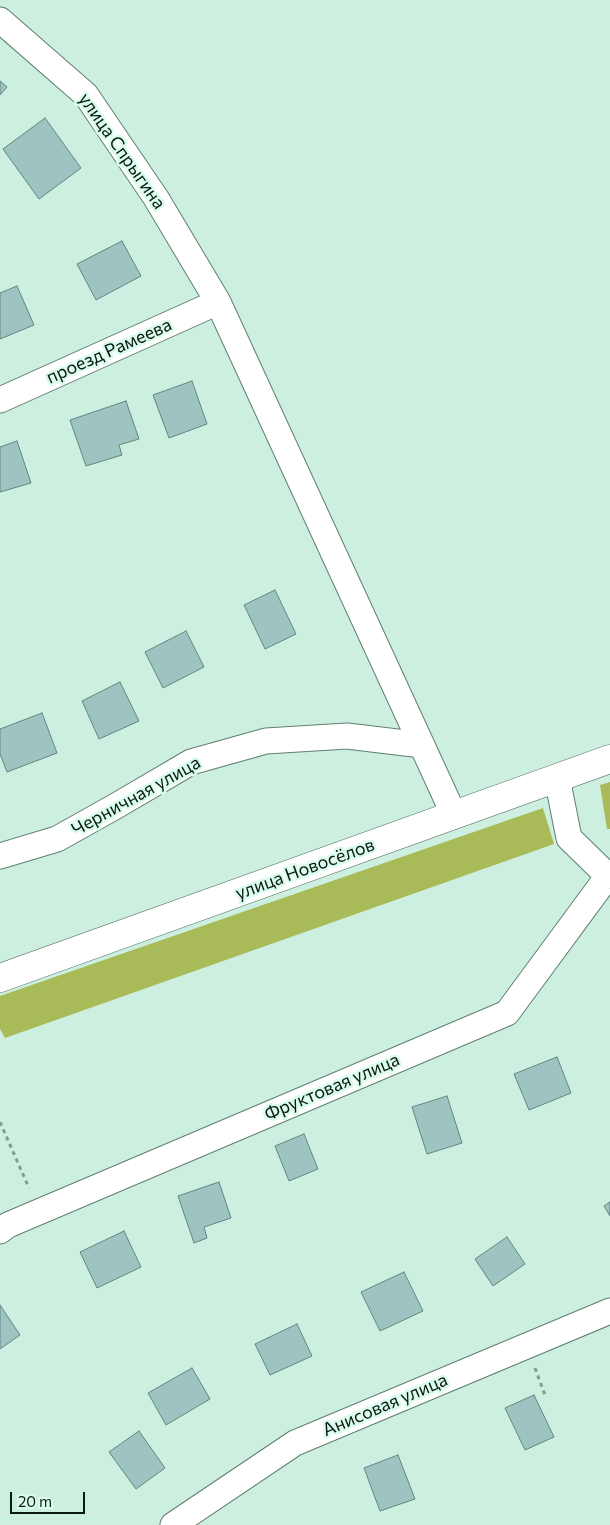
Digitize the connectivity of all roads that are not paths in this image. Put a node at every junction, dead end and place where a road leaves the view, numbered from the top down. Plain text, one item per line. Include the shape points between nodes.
1 (0, 20) edge
2 (218, 302) junction
3 (0, 400) edge
4 (422, 744) junction
5 (610, 759) edge
6 (557, 778) junction
7 (454, 815) junction
8 (0, 856) edge
9 (609, 876) edge
10 (0, 978) edge
11 (0, 1232) edge
12 (610, 1311) edge
13 (173, 1525) edge

1 - 2 street, улица Спрыгина via 86,95 156,198
2 - 3 street, проезд Рамеева
2 - 4 street, улица Спрыгина
4 - 7 street, улица Спрыгина
4 - 8 street, Черничная улица via 347,736 266,741 191,762 57,840
5 - 6 street, улица Новосёлов
6 - 7 street, улица Новосёлов
6 - 9 street via 569,838
7 - 10 street, улица Новосёлов
9 - 11 street, Фруктовая улица via 507,1013 8,1225
12 - 13 street, Анисовая улица via 294,1443

